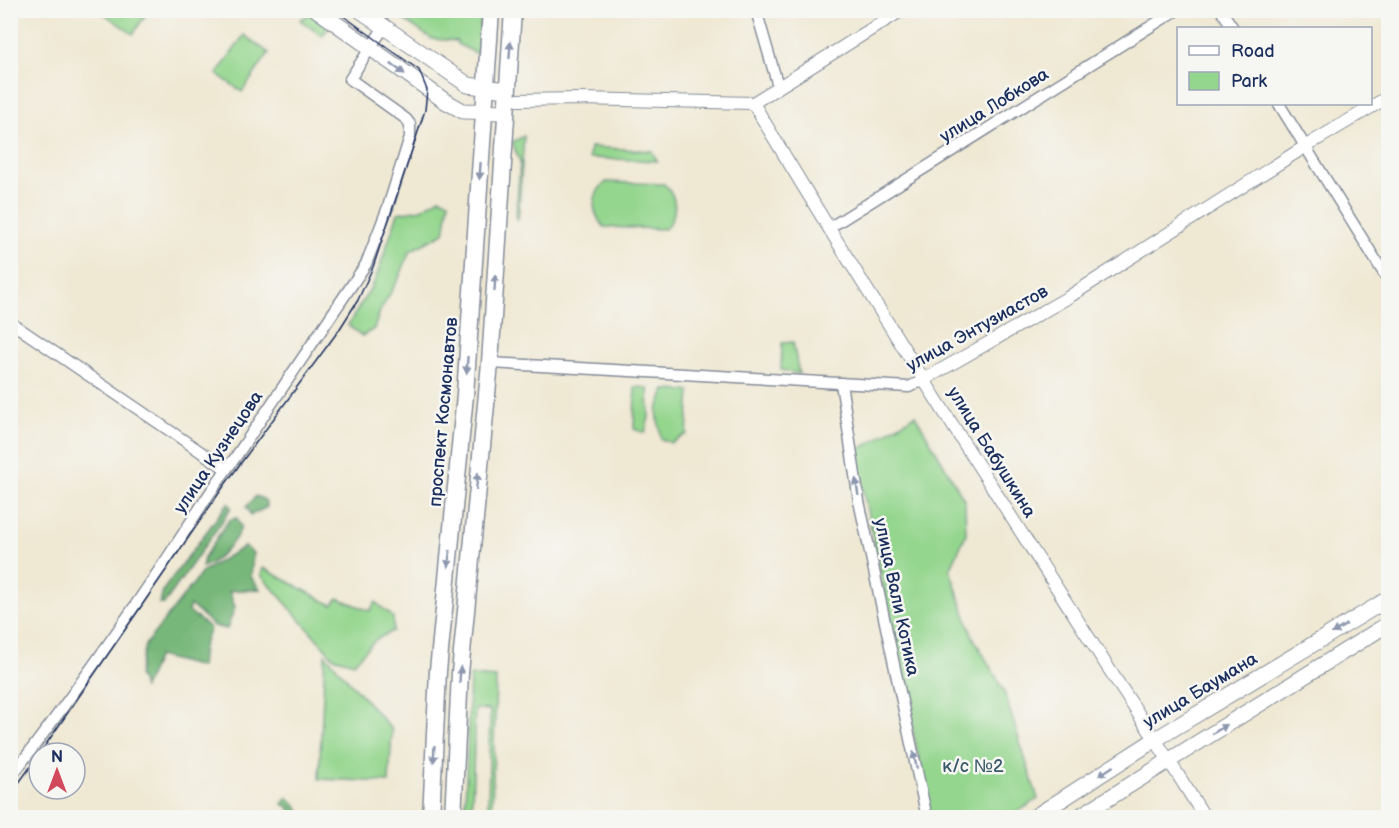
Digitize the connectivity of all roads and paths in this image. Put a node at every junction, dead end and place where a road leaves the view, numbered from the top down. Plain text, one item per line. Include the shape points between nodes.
1 (317, 10) edge
2 (360, 10) edge
3 (491, 10) edge
4 (513, 10) edge
5 (756, 10) edge
6 (902, 10) edge
7 (1177, 10) edge
8 (1221, 10) edge
9 (384, 27) junction
10 (1232, 27) edge
11 (370, 48) junction
12 (778, 86) junction
13 (486, 89) junction
14 (513, 95) junction
15 (1389, 97) edge
16 (753, 103) junction
17 (1280, 105) edge
18 (484, 112) junction
19 (506, 112) junction
20 (1306, 146) junction
21 (829, 228) junction
22 (1389, 280) edge
23 (10, 322) edge
24 (489, 363) junction
25 (925, 379) junction
26 (841, 383) junction
27 (226, 469) junction
28 (1389, 599) edge
29 (1389, 624) edge
30 (1156, 739) junction
31 (1170, 760) junction
32 (10, 778) edge
33 (431, 818) edge
34 (453, 818) edge
35 (927, 818) edge
36 (1033, 818) edge
37 (1077, 818) edge
38 (1205, 818) edge

1 - 11 main road
2 - 9 main road
3 - 13 main road, проспект Космонавтов
14 -> 4 main road
5 - 12 street
6 - 12 street
7 - 21 street, улица Лобкова
8 - 10 street
9 - 11 street
9 - 13 main road via 468,85
11 -> 18 main road via 445,101 464,111
11 - 27 street, улица Кузнецова via 350,79 410,124 410,137 388,207 366,264
12 - 16 street
13 - 14 main road
13 - 18 main road, проспект Космонавтов
14 - 16 street
14 - 19 main road
15 - 20 street, улица Энтузиастов
16 - 21 street, улица Бабушкина
17 - 20 street
18 - 19 main road
18 -> 33 main road, проспект Космонавтов via 465,395 438,671
24 -> 19 main road
20 - 22 street
20 - 25 street, улица Энтузиастов via 1067,298
21 - 25 street, улица Бабушкина
23 - 27 street
24 - 26 street, улица Энтузиастов
34 -> 24 main road via 460,673
25 - 26 street, улица Энтузиастов via 909,387
25 - 30 street, улица Бабушкина
35 -> 26 street, улица Вали Котика via 859,501
27 - 32 street, улица Кузнецова via 51,725
28 -> 30 main road, улица Баумана
31 -> 29 main road
30 - 31 street, улица Бабушкина
30 -> 36 main road, улица Баумана
31 - 37 main road
31 - 38 street, улица Бабушкина

